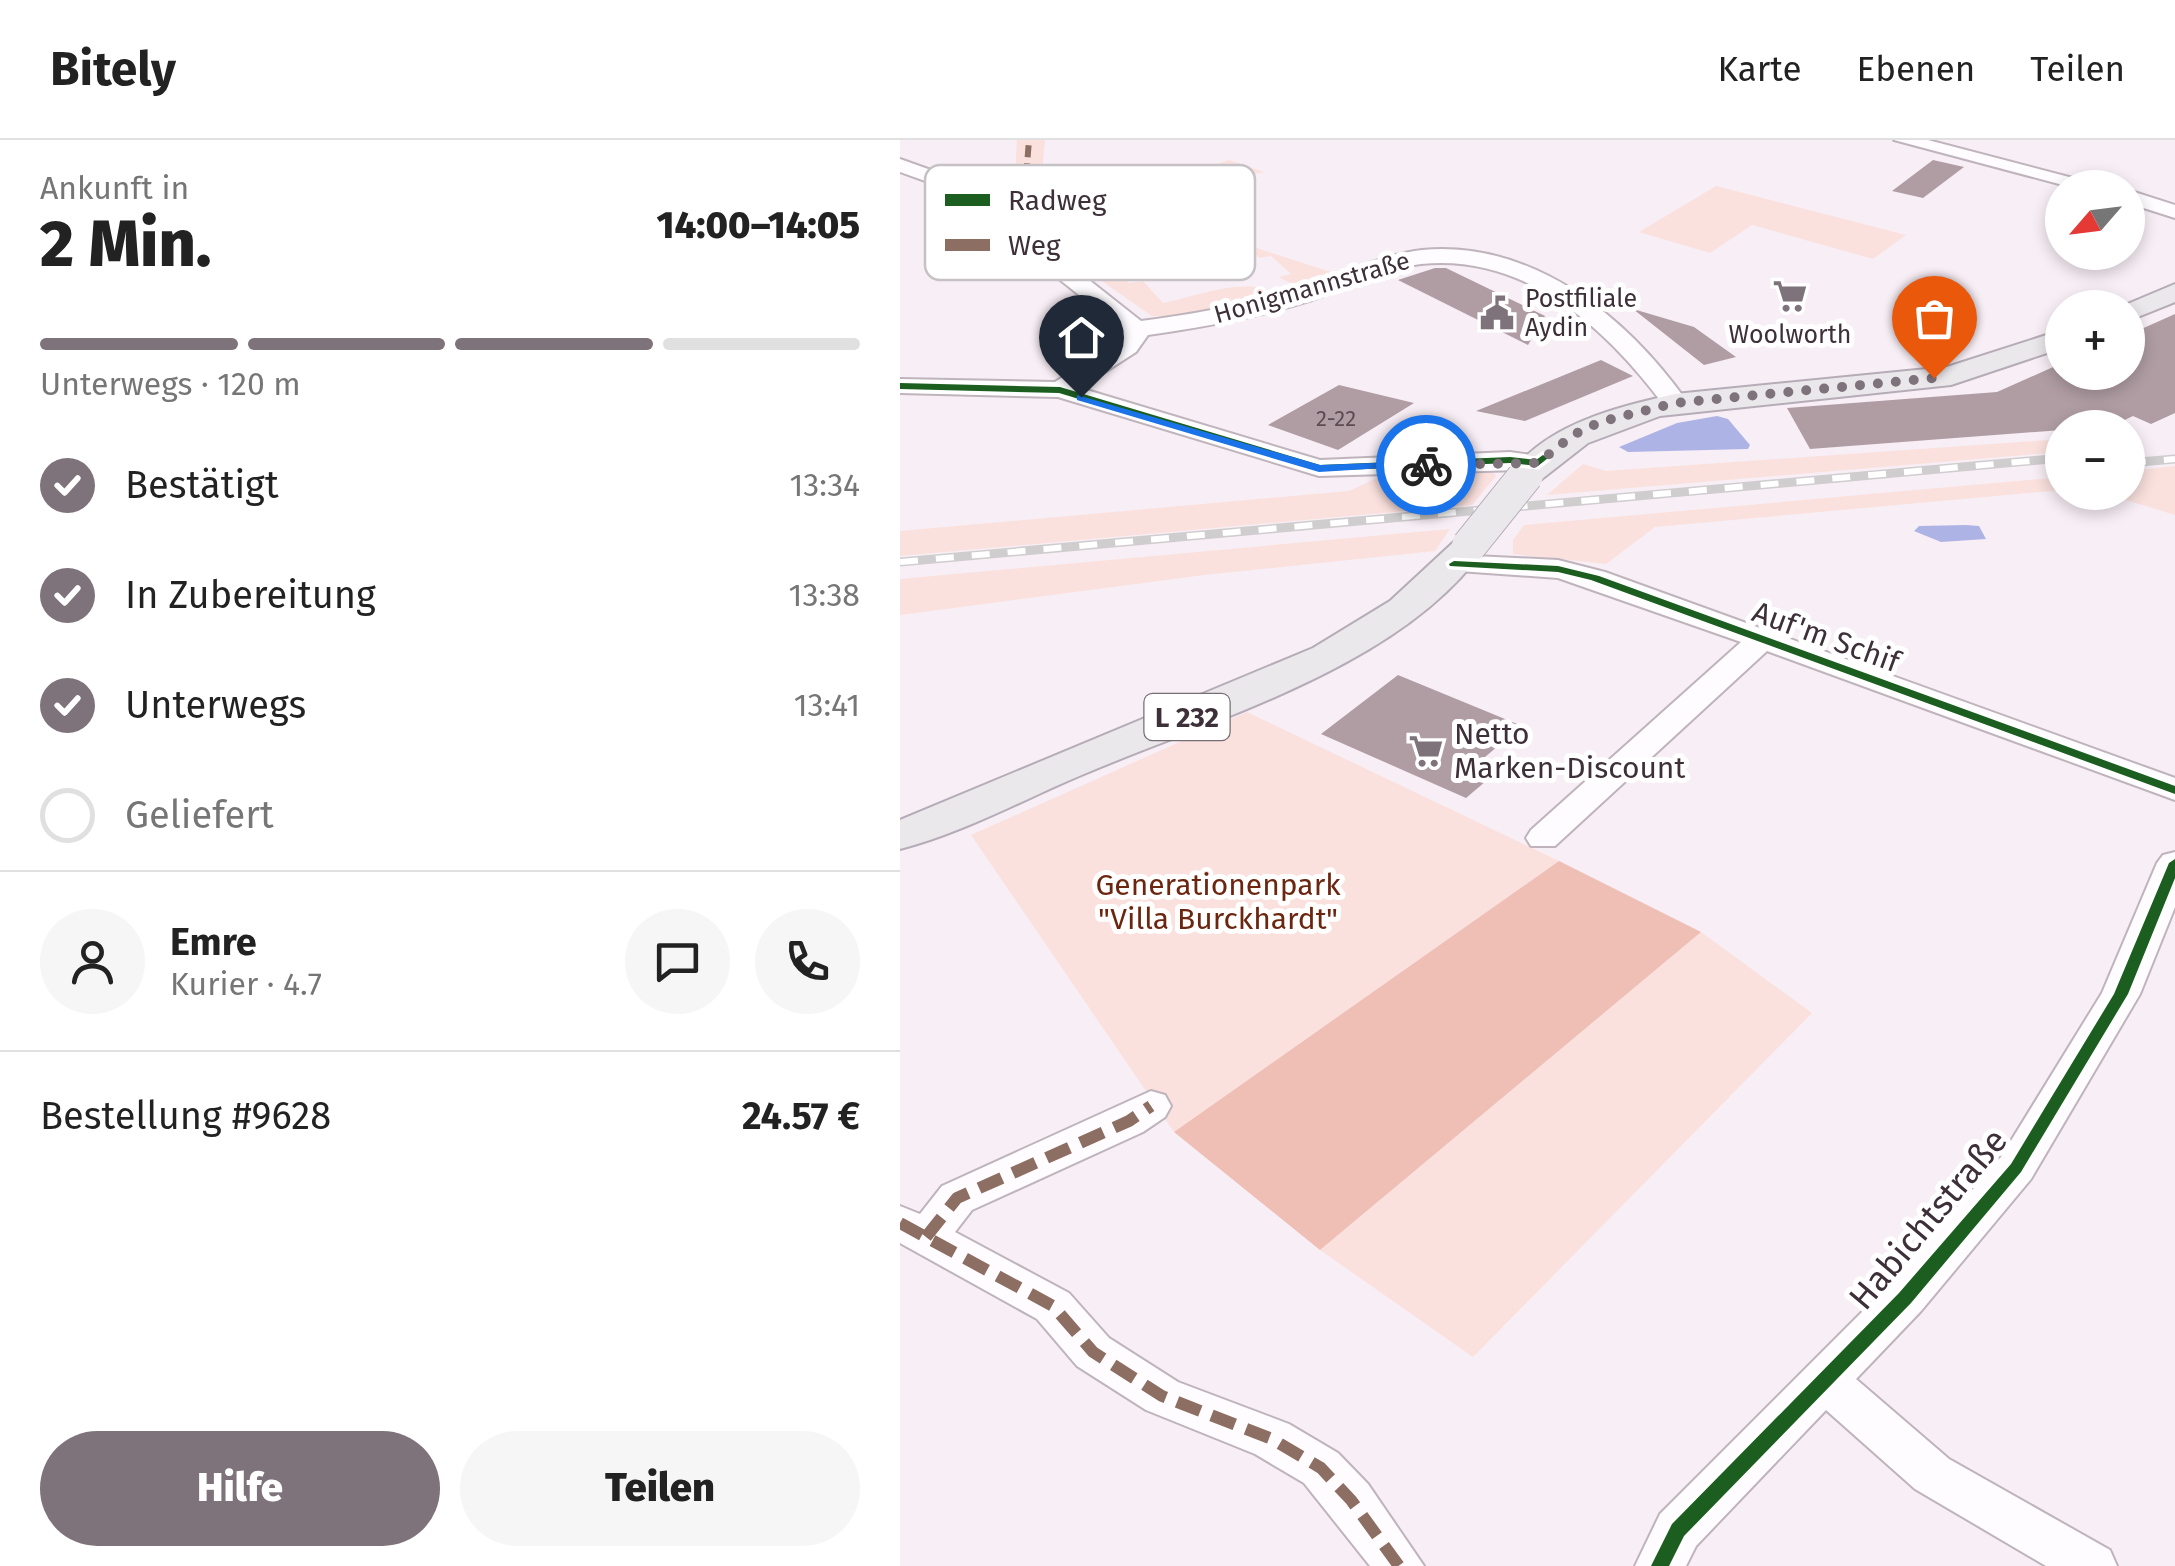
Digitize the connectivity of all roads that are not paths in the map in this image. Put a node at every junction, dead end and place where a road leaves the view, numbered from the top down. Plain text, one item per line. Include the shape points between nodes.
1 (1904, 140) edge
2 (900, 164) edge
3 (925, 174) edge
4 (2045, 174) edge
5 (2145, 202) edge
6 (2175, 212) edge
7 (1075, 280) edge
8 (2175, 292) edge
9 (2145, 305) edge
10 (1136, 329) junction
11 (2045, 345) edge
12 (900, 386) edge
13 (1060, 390) junction
14 (1675, 403) junction
15 (1532, 469) junction
16 (1462, 555) junction
17 (1761, 640) junction
18 (2175, 790) edge
19 (900, 836) edge
20 (1543, 838) dead end
21 (2175, 863) edge
22 (1152, 1106) dead end
23 (913, 1230) edge
24 (1826, 1382) junction
25 (1399, 1566) edge
26 (1660, 1566) edge
27 (2092, 1566) edge

1 - 4 street
2 - 3 street
5 - 6 street
7 - 10 street
8 - 9 main road
10 - 13 street via 1127,347
10 - 14 street, Honigmannstraße via 1254,309 1403,260 1476,259 1574,298 1624,339
11 - 14 main road, L 232 via 1951,376
12 - 13 street
13 - 15 street via 1319,468 1510,460
14 - 15 main road, L 232 via 1600,422
15 - 16 main road, L 232, bridge
16 - 17 street, Auf'm Schif via 1595,578
16 - 19 main road, L 232 via 1421,599 1380,628 1298,670
17 - 18 street, Auf'm Schif
17 - 20 street, Auf'm Schif
21 - 24 street, Habichtstraße via 2121,994 2016,1168
22 - 23 street via 958,1198
23 - 25 street via 1053,1306 1093,1352 1162,1396 1272,1438 1322,1468
24 - 26 street, Habichtstraße via 1678,1530
24 - 27 street via 1932,1474

